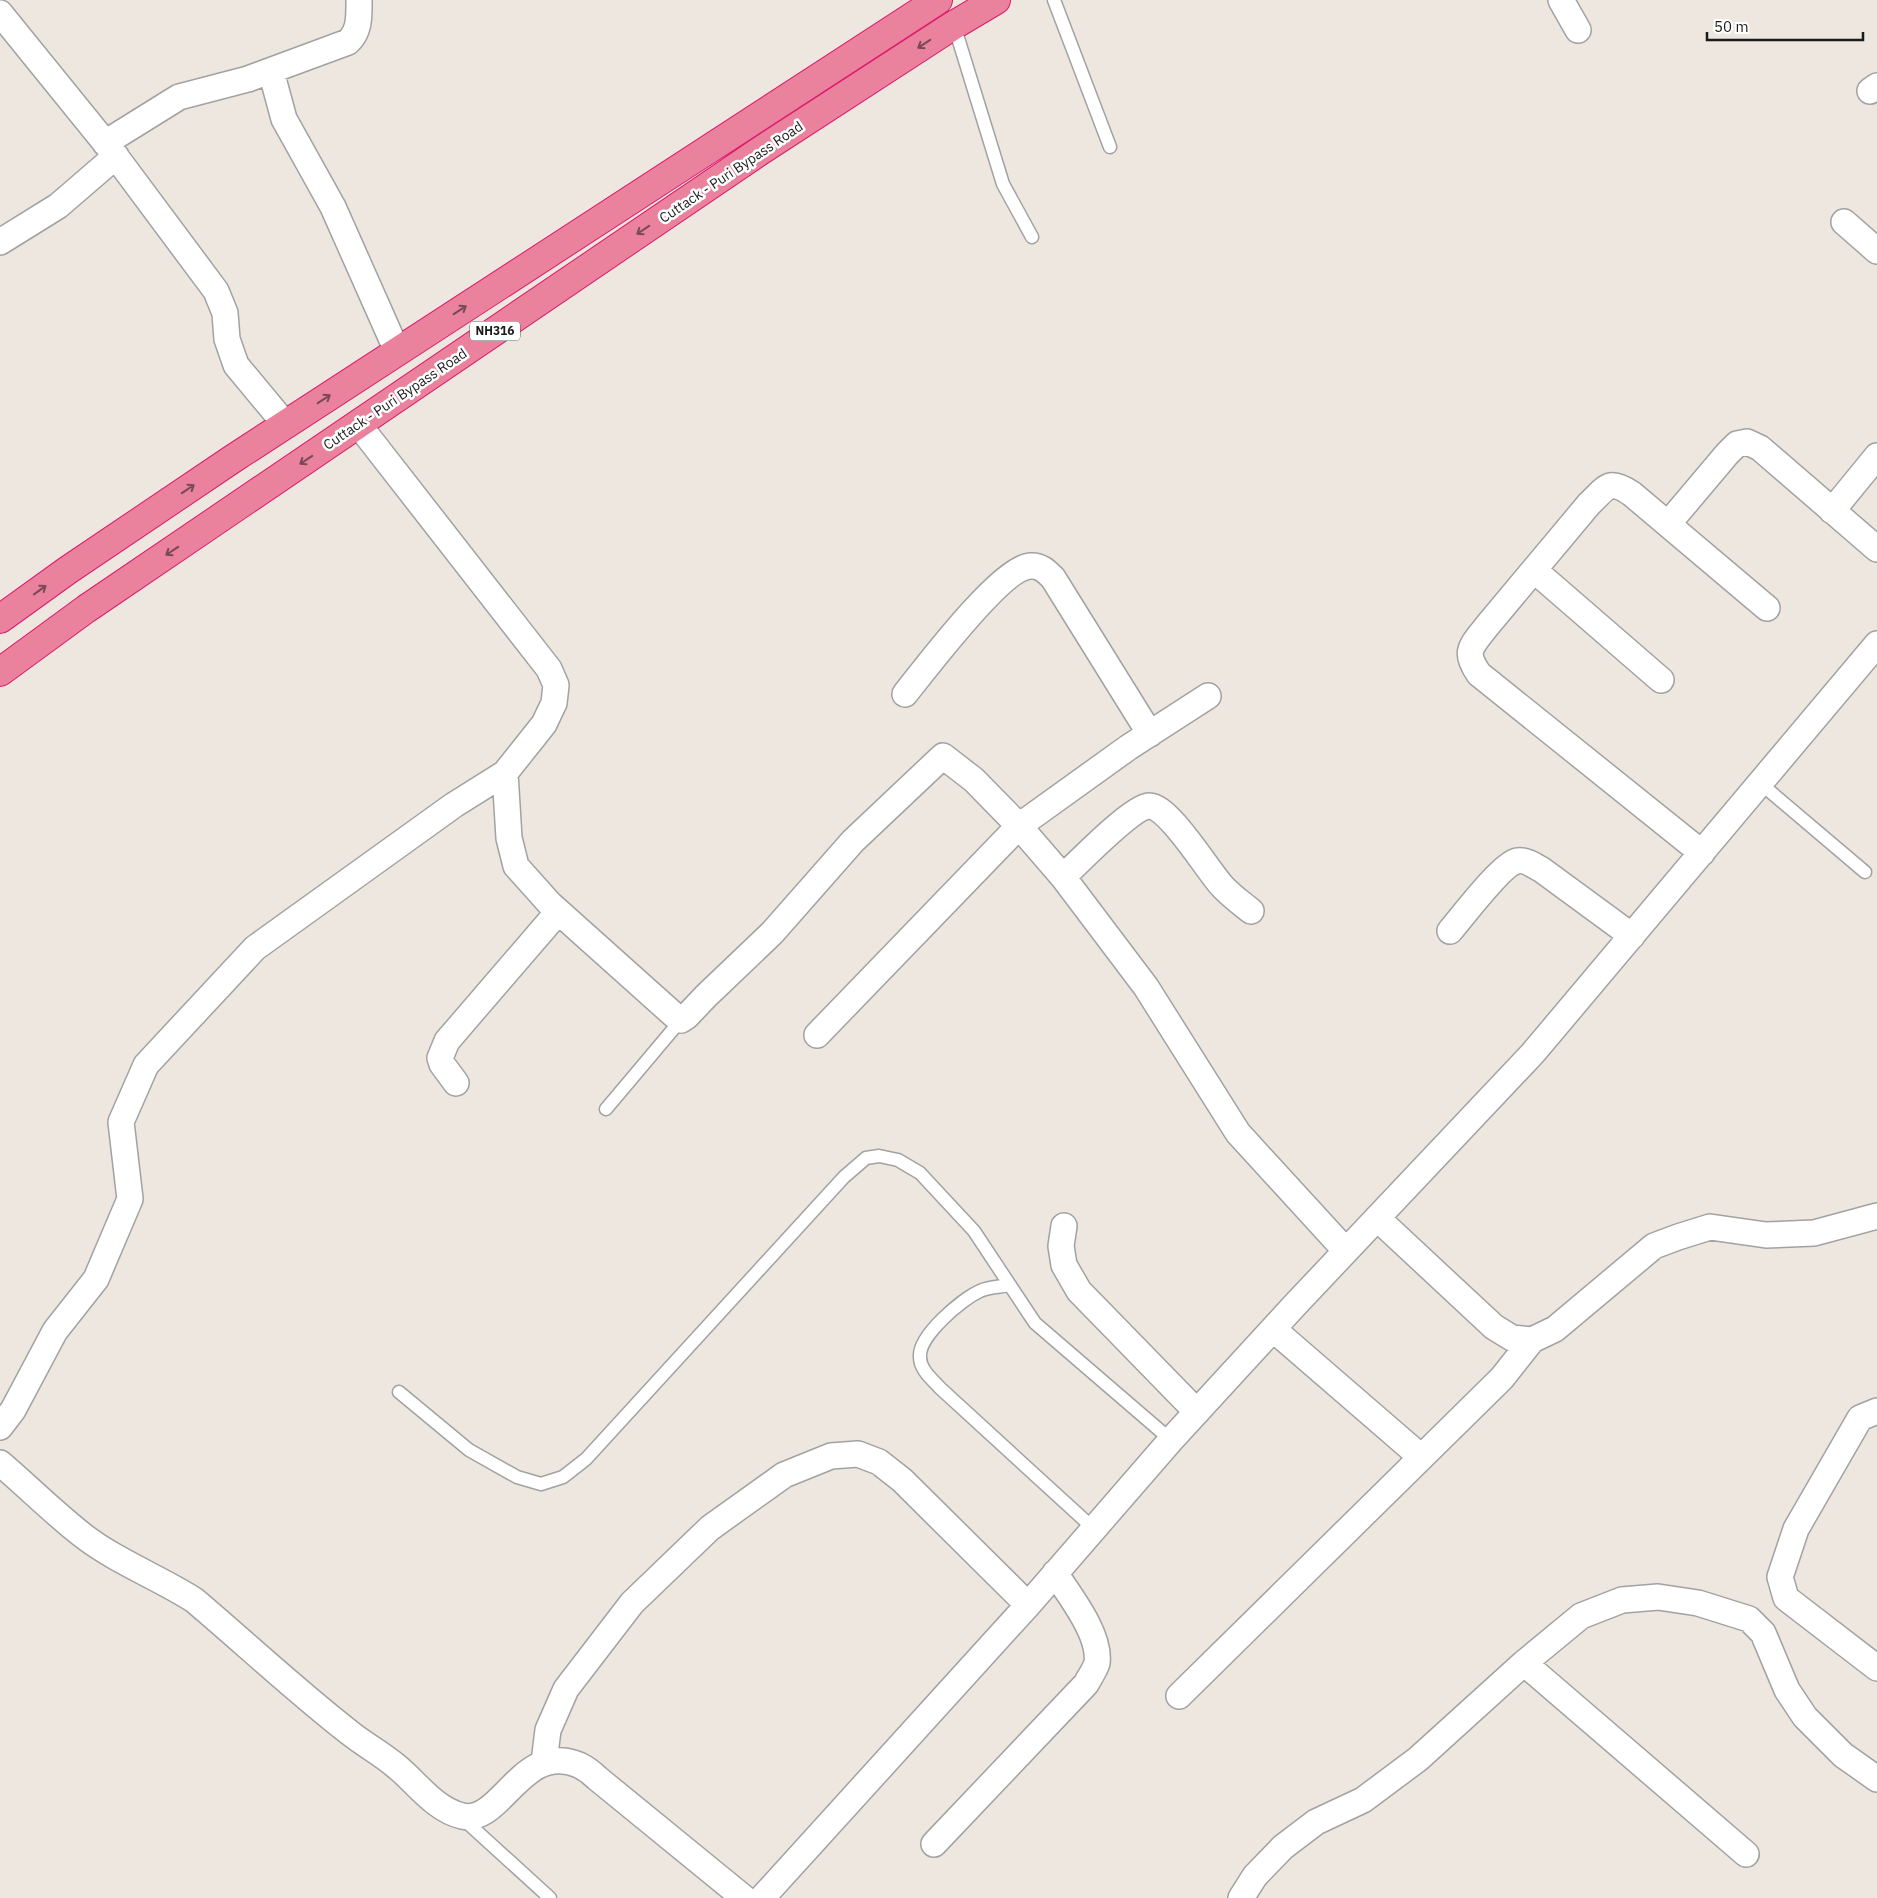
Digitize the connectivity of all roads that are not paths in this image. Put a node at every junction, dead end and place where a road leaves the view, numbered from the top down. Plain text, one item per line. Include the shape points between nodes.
1 (359, 0) edge
2 (938, 0) edge
3 (996, 0) edge
4 (1054, 0) edge
5 (1562, 0) edge
6 (0, 13) edge
7 (954, 25) junction
8 (1578, 30) dead end
9 (271, 71) junction
10 (1110, 147) dead end
11 (111, 149) junction
12 (1844, 222) dead end
13 (1032, 237) dead end
14 (0, 242) edge
15 (1877, 250) edge
16 (397, 351) junction
17 (285, 424) junction
18 (358, 424) junction
19 (1877, 456) edge
20 (1832, 511) junction
21 (1668, 524) junction
22 (1877, 549) edge
23 (1534, 570) junction
24 (1767, 608) dead end
25 (0, 619) edge
26 (1877, 644) edge
27 (0, 672) edge
28 (1661, 680) dead end
29 (905, 694) dead end
30 (1208, 696) dead end
31 (1150, 734) junction
32 (505, 773) junction
33 (1760, 783) junction
34 (1019, 826) junction
35 (1702, 853) junction
36 (1865, 872) dead end
37 (1063, 876) junction
38 (1251, 911) dead end
39 (558, 912) junction
40 (1450, 931) dead end
41 (1632, 936) junction
42 (681, 1020) junction
43 (817, 1035) dead end
44 (456, 1083) dead end
45 (606, 1109) dead end
46 (1877, 1216) edge
47 (1377, 1218) junction
48 (1064, 1226) dead end
49 (1346, 1251) junction
50 (1010, 1285) junction
51 (1273, 1329) junction
52 (1532, 1340) junction
53 (399, 1392) dead end
54 (1877, 1411) edge
55 (1197, 1412) junction
56 (0, 1427) edge
57 (1171, 1440) junction
58 (1421, 1457) junction
59 (0, 1463) edge
60 (1093, 1528) junction
61 (1055, 1573) junction
62 (1028, 1605) junction
63 (1524, 1663) junction
64 (1877, 1668) edge
65 (1179, 1696) dead end
66 (544, 1762) junction
67 (1877, 1779) edge
68 (458, 1814) junction
69 (934, 1844) dead end
70 (1746, 1854) dead end
71 (550, 1898) edge
72 (744, 1898) edge
73 (762, 1898) edge
74 (1240, 1898) edge

1 - 9 street via 357,28 348,42
16 -> 2 highway, NH316
3 - 7 highway, Cuttack - Puri Bypass Road / NH316
4 - 10 lane
5 - 8 street
6 - 11 street
7 - 13 lane via 1003,184
7 -> 18 highway, Cuttack - Puri Bypass Road / NH316 via 760,151
9 - 11 street via 180,96
9 - 16 street via 284,119 333,207
11 - 14 street via 58,206
11 - 17 street via 216,291 225,313 227,339 236,365
12 - 15 street
17 -> 16 highway, NH316
25 -> 17 highway, NH316
18 -> 27 highway, Cuttack - Puri Bypass Road / NH316 via 86,609
18 - 32 street via 549,669 556,685 554,702 544,724
19 - 20 street
20 - 21 street via 1760,448 1747,442 1737,444 1726,454
20 - 22 street
21 - 23 street via 1621,486 1614,484 1590,504
21 - 24 street
23 - 28 street
23 - 35 street via 1472,645 1470,662 1479,674
26 - 33 street
29 - 31 street via 958,626 987,597 1016,571 1029,566 1041,567 1053,578
30 - 31 street
31 - 34 street
32 - 39 street via 509,838 516,866
32 - 56 street via 454,805 255,948 146,1065 122,1122 130,1199 96,1279 55,1331 13,1410
33 - 35 street
33 - 36 lane
34 - 37 street
34 - 42 street via 974,780 943,756 853,841 772,932
34 - 43 street
35 - 41 street
37 - 38 street via 1128,817 1148,806 1156,806 1176,824 1224,888
37 - 49 street via 1146,987 1238,1132
39 - 42 street
39 - 44 street via 446,1040 440,1058
40 - 41 street via 1502,870 1516,860 1526,861 1542,870
41 - 47 street via 1533,1053
42 - 45 lane
46 - 52 street via 1814,1233 1766,1235 1710,1227 1678,1236 1654,1246 1555,1329
47 - 49 street
47 - 52 street via 1494,1327 1512,1338
48 - 55 street via 1061,1246 1064,1265 1078,1291
49 - 51 street
50 - 53 lane via 974,1232 920,1173 898,1160 879,1156 866,1158 844,1177 586,1459 563,1477 541,1484 517,1477 469,1450
50 - 57 lane via 1035,1323
50 - 60 lane via 982,1290 966,1298 924,1341 919,1355 922,1367 940,1388
51 - 55 street
51 - 58 street
52 - 58 street via 1502,1378
54 - 64 street via 1860,1418 1796,1529 1780,1577 1786,1598
55 - 57 street
57 - 60 street
58 - 65 street
59 - 68 street via 82,1534 194,1600 350,1734 396,1766 432,1800 447,1811
60 - 61 street
61 - 62 street
61 - 69 street via 1086,1622 1096,1648 1097,1664 1086,1684
62 - 66 street via 902,1480 879,1462 858,1454 831,1456 784,1475 710,1528 632,1603 566,1689 548,1730
62 - 73 street
63 - 67 street via 1581,1616 1622,1600 1658,1596 1728,1611 1749,1619 1763,1633 1787,1690 1805,1717 1843,1755
63 - 70 street
63 - 74 street via 1418,1759 1362,1800 1316,1822 1283,1847 1255,1876
66 - 68 street via 527,1772 488,1808 476,1814
66 - 72 street via 563,1760 580,1765
68 - 71 lane

